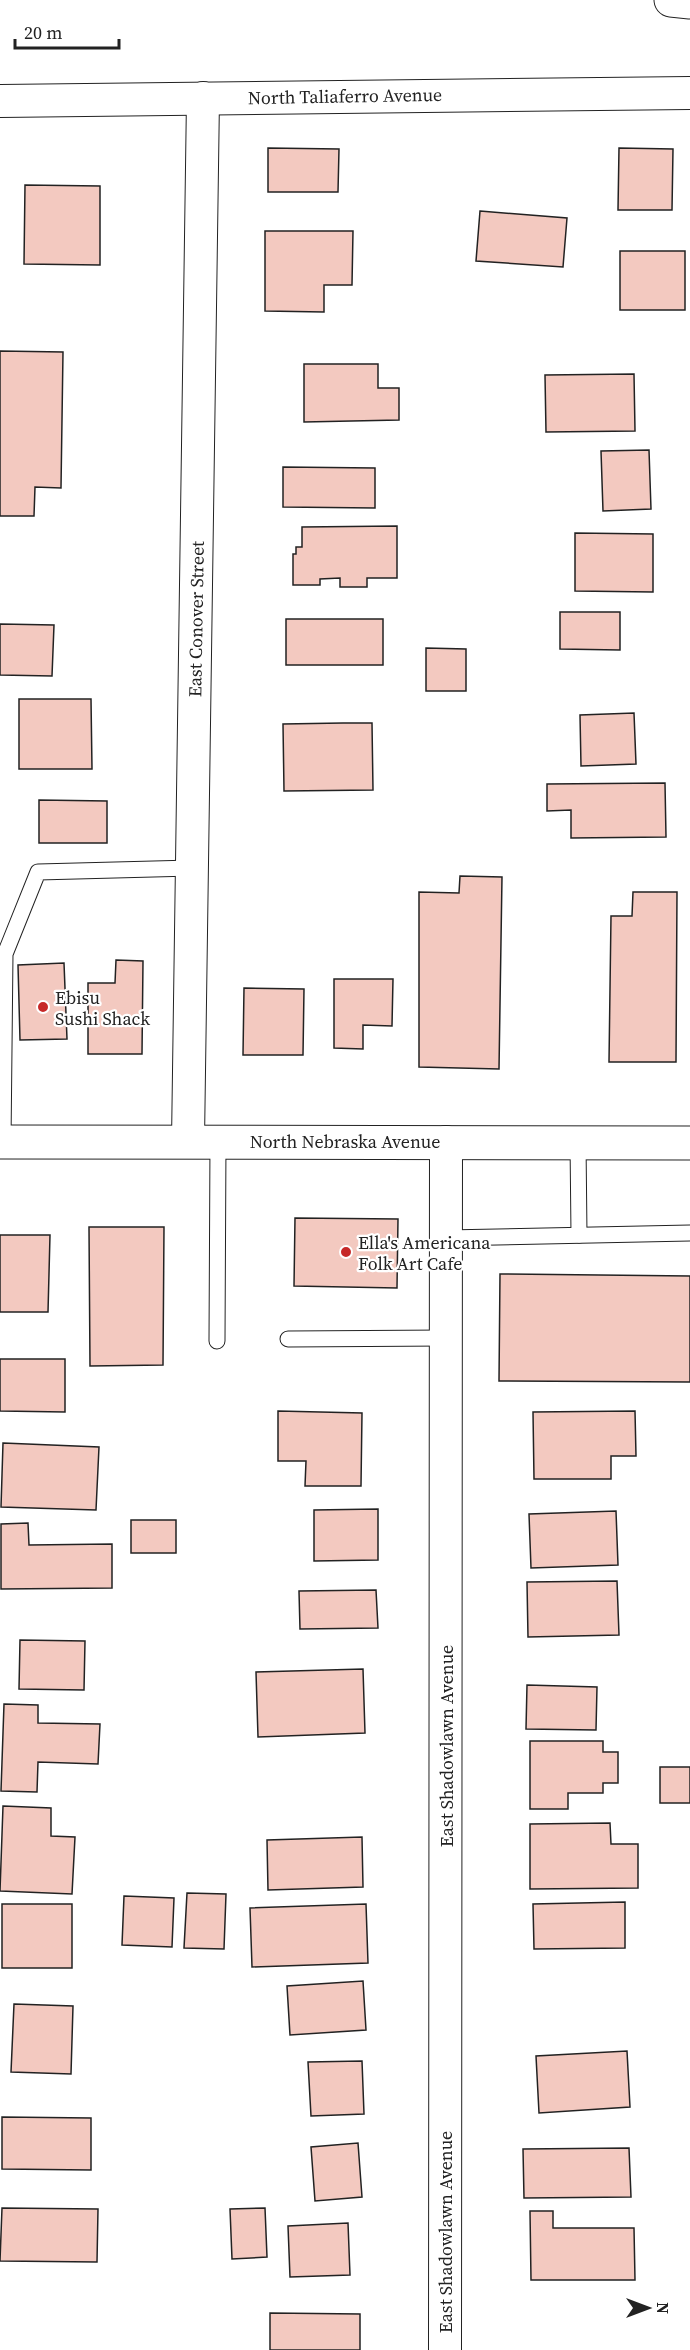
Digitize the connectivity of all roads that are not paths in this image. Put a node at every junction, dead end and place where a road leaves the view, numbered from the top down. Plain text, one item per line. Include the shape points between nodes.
1 (671, 0) edge
2 (690, 2) edge
3 (690, 93) edge
4 (203, 98) junction
5 (0, 101) edge
6 (192, 868) junction
7 (203, 1141) junction
8 (2, 1142) edge
9 (446, 1142) junction
10 (578, 1142) junction
11 (690, 1143) edge
12 (690, 1233) edge
13 (579, 1235) junction
14 (446, 1238) junction
15 (446, 1338) junction
16 (288, 1339) dead end
17 (217, 1341) dead end
18 (445, 2350) edge

1 - 2 main road
3 - 4 street, North Taliaferro Avenue
4 - 5 street, North Taliaferro Avenue
4 - 6 street, East Conover Street
6 - 7 street, East Conover Street
6 - 8 lane via 38,872 5,954
7 - 8 main road, North Nebraska Avenue
7 - 9 main road, North Nebraska Avenue
7 - 17 lane
9 - 10 main road, North Nebraska Avenue
9 - 14 street, East Shadowlawn Avenue
10 - 11 main road, North Nebraska Avenue
10 - 13 lane
12 - 13 lane
13 - 14 lane
14 - 15 street, East Shadowlawn Avenue
15 - 16 lane
15 - 18 street, East Shadowlawn Avenue

